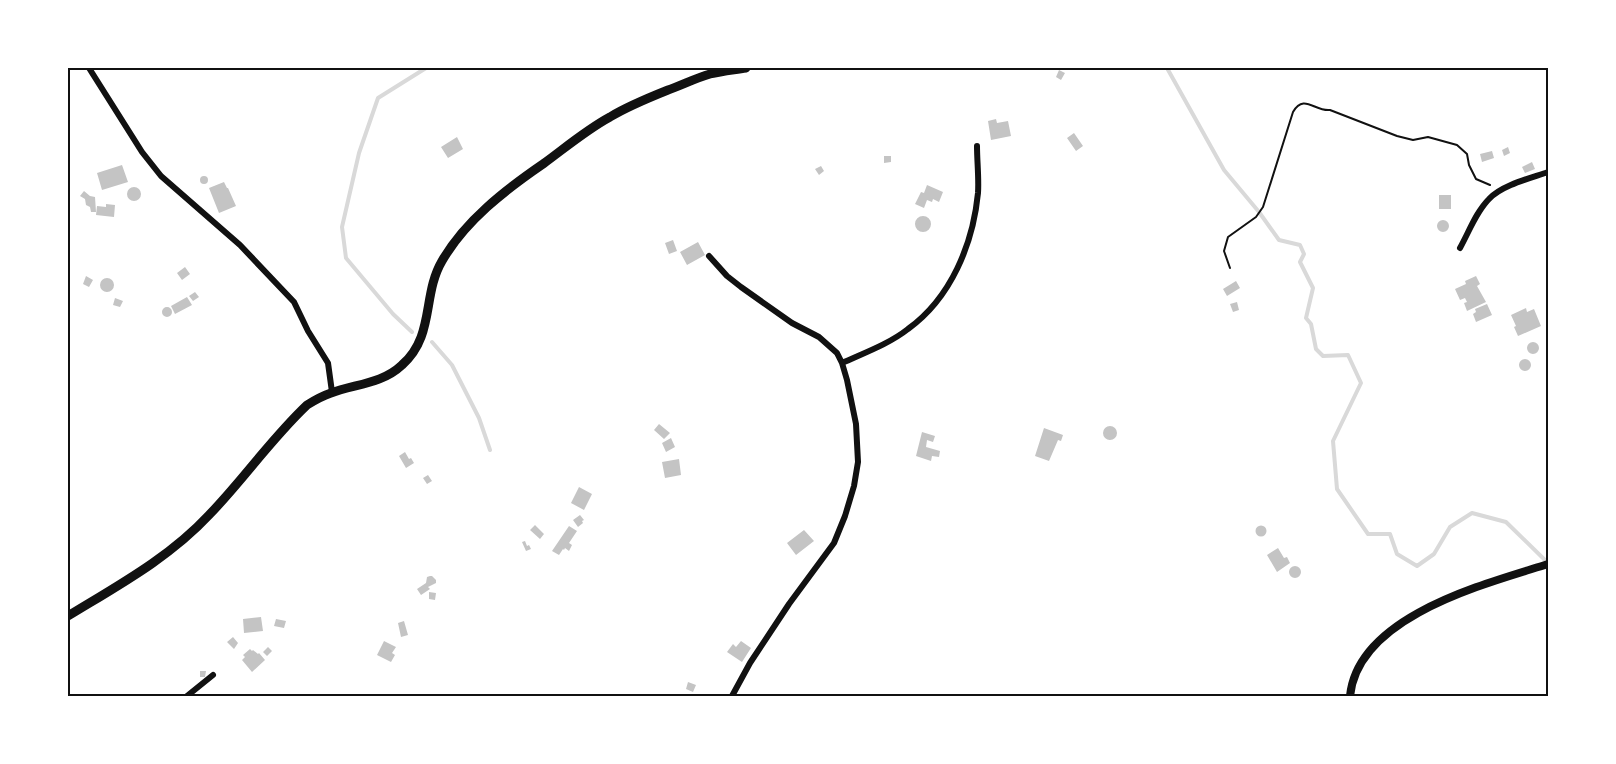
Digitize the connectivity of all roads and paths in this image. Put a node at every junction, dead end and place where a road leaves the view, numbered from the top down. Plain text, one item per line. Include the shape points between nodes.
1 (89, 68) edge
2 (746, 68) edge
3 (977, 146) dead end
4 (1548, 172) edge
5 (1498, 192) junction
6 (1460, 248) dead end
7 (709, 256) dead end
8 (1230, 268) dead end
9 (842, 363) junction
10 (332, 392) junction
11 (1548, 564) edge
12 (68, 616) edge
13 (213, 675) dead end
14 (187, 696) edge
15 (732, 696) edge
16 (1350, 696) edge

1 - 10 street via 161,177 240,245 294,302 328,363
2 - 10 main road via 710,74 609,117 514,184 468,225 448,249 431,287 422,335 416,350 402,366 374,381
3 - 9 street via 974,216 952,278 909,329
4 - 5 street
5 - 6 street via 1479,212
5 - 8 path via 1476,179 1467,154 1457,146 1428,137 1413,140 1397,136 1304,103 1293,112 1263,207 1256,217 1228,237 1224,250
7 - 9 street via 727,276 766,306 828,344
9 - 15 street via 856,424 858,462 845,516 834,543 789,604
10 - 12 main road via 299,412 209,516 174,548
11 - 16 street via 1432,604 1405,620 1366,656 1355,675
13 - 14 street

